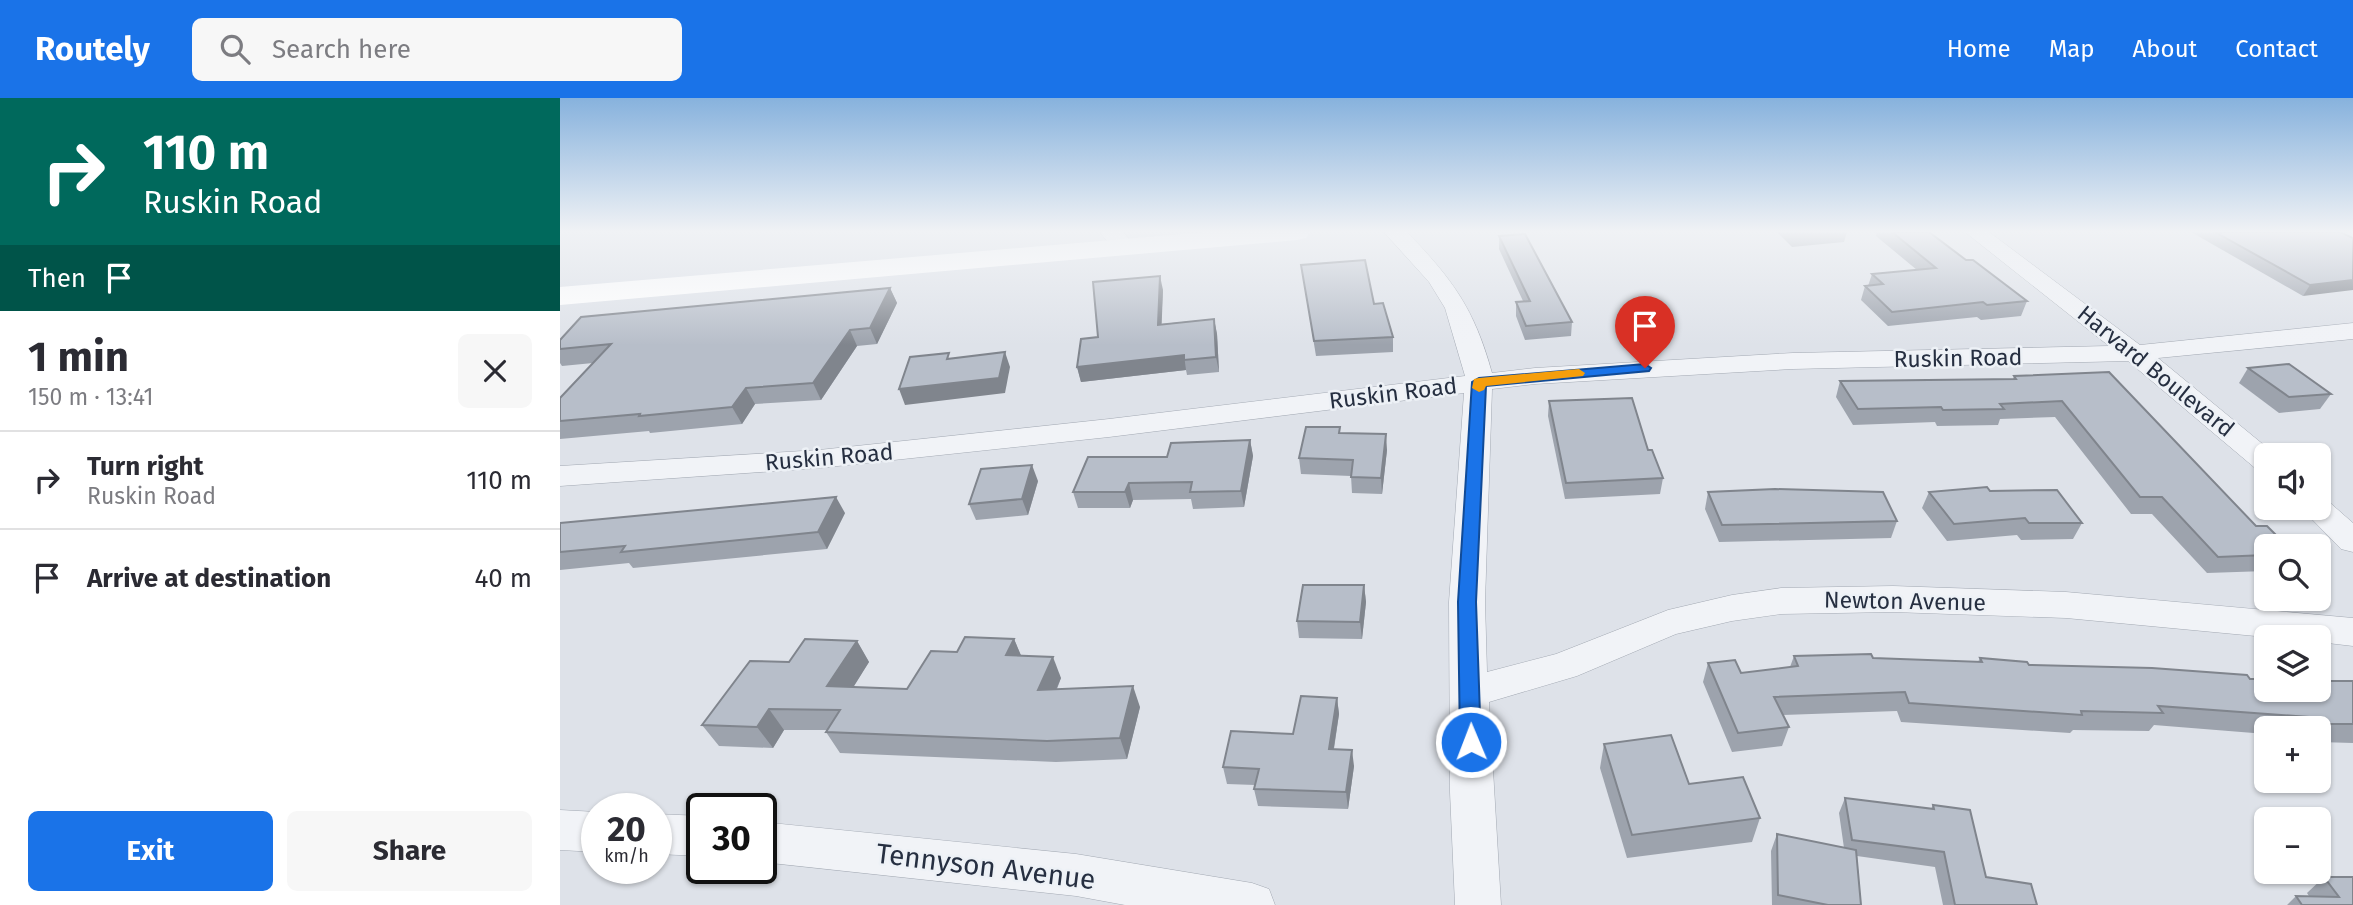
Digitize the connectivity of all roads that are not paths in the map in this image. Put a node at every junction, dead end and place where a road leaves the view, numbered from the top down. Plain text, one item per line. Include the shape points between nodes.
1 (818, 270) edge
2 (1430, 270) edge
3 (2026, 270) edge
4 (560, 296) edge
5 (2353, 331) edge
6 (2136, 353) junction
7 (1479, 382) junction
8 (2254, 452) edge
9 (560, 476) edge
10 (2330, 520) edge
11 (2353, 541) edge
12 (2353, 632) edge
13 (1470, 692) junction
14 (560, 830) edge
15 (581, 831) edge
16 (777, 844) edge
17 (1252, 905) edge
18 (1478, 905) edge

1 - 4 main road
2 - 7 street via 1457,308
3 - 6 street, Harvard Boulevard
5 - 6 street, Ruskin Road
6 - 7 street, Ruskin Road via 1779,362
6 - 8 street, Harvard Boulevard
7 - 9 street, Ruskin Road via 833,458
7 - 13 street via 1467,602
10 - 11 street
12 - 13 street, Newton Avenue via 2066,605 1893,598 1782,601 1668,623 1564,666
13 - 18 street
14 - 15 street
16 - 17 street, Tennyson Avenue via 1076,875

